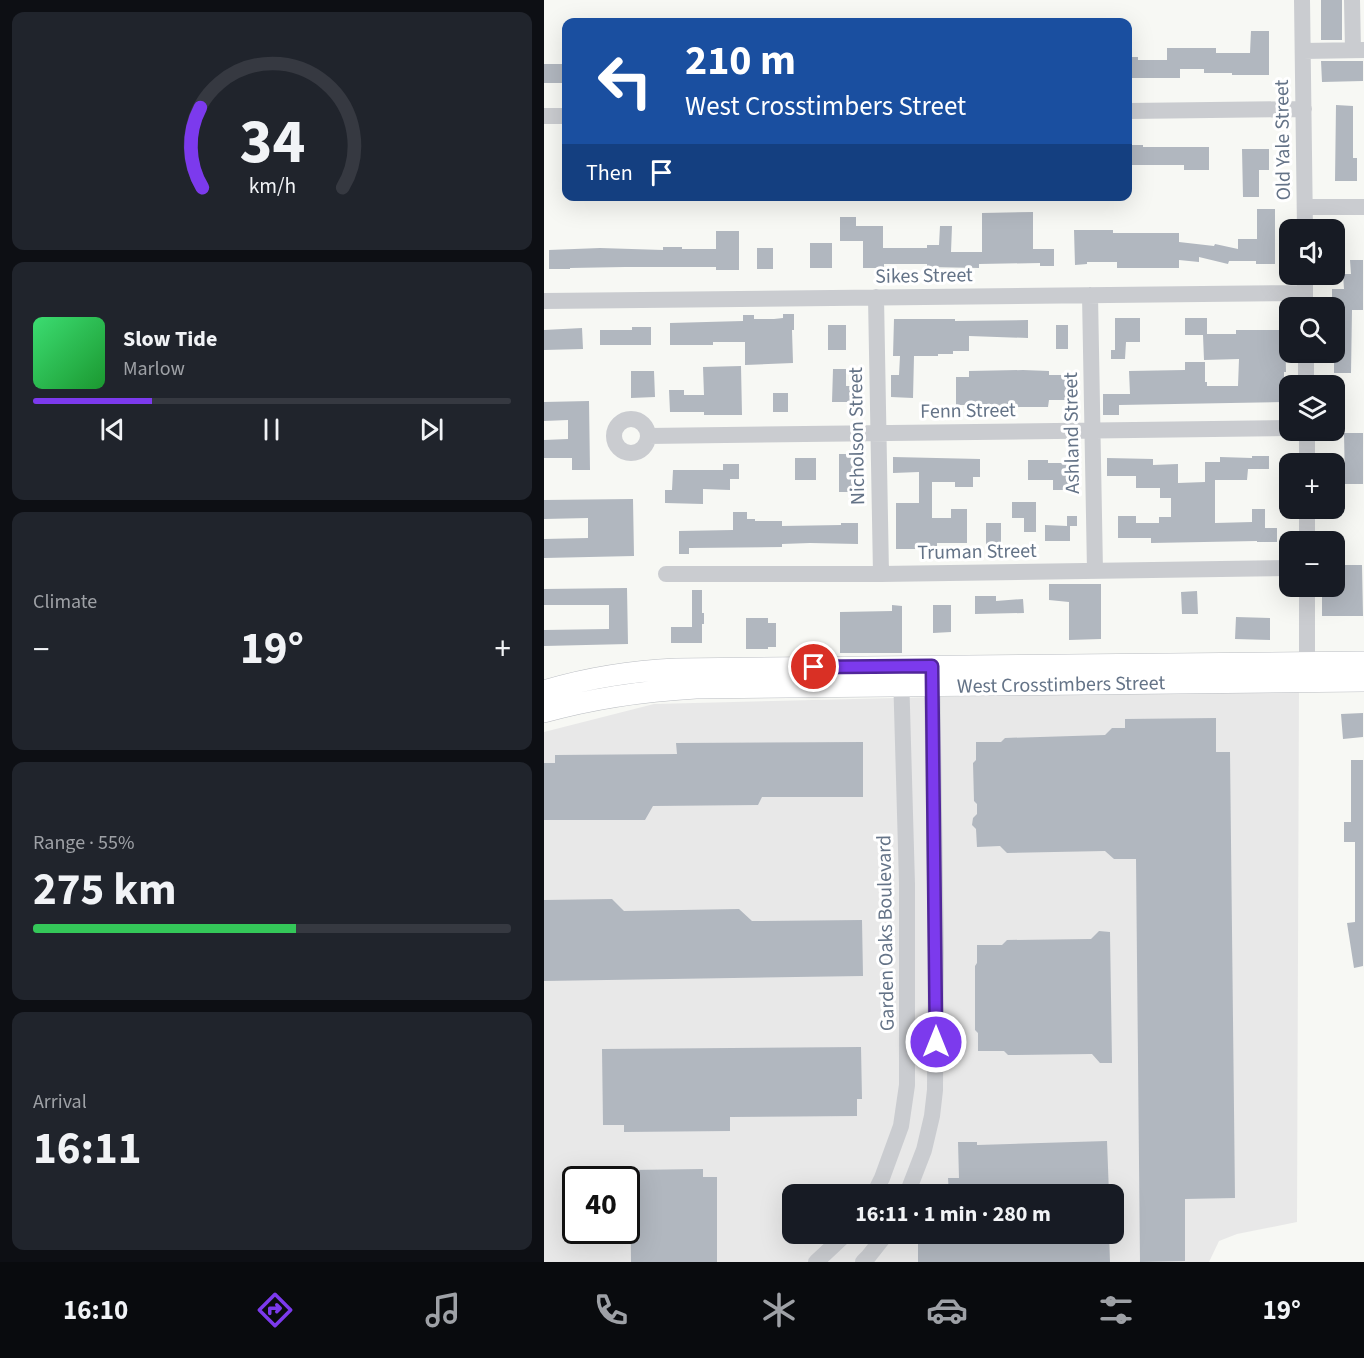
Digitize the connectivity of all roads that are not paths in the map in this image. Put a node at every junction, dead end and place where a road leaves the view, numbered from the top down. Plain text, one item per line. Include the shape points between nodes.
1 (1302, 0) edge
2 (1352, 0) edge
3 (1358, 50) edge
4 (1303, 51) junction
5 (1304, 109) junction
6 (1132, 111) edge
7 (544, 116) edge
8 (562, 116) edge
9 (1305, 207) junction
10 (1363, 207) edge
11 (1305, 219) edge
12 (1090, 295) junction
13 (876, 297) junction
14 (1279, 299) edge
15 (544, 301) edge
16 (1279, 428) edge
17 (1092, 431) junction
18 (878, 433) junction
19 (648, 436) dead end
20 (1279, 568) edge
21 (1095, 571) junction
22 (666, 574) dead end
23 (881, 574) junction
24 (1307, 597) edge
25 (1363, 662) edge
26 (642, 671) junction
27 (1307, 673) junction
28 (932, 676) junction
29 (815, 677) junction
30 (901, 677) junction
31 (1363, 681) edge
32 (551, 686) edge
33 (639, 693) junction
34 (544, 712) edge
35 (935, 874) junction
36 (907, 884) junction
37 (908, 1046) junction
38 (936, 1065) junction
39 (879, 1184) edge
40 (911, 1184) edge
41 (835, 1244) edge
42 (879, 1244) edge
43 (816, 1262) edge
44 (863, 1262) edge

1 - 4 street, Old Yale Street
2 - 3 street
3 - 4 street
4 - 5 street, Old Yale Street
5 - 6 street
5 - 9 street, Old Yale Street
7 - 8 street
9 - 10 street
9 - 11 street, Old Yale Street
12 - 13 street, Sikes Street
12 - 14 street, Sikes Street
12 - 17 street, Ashland Street
13 - 15 street, Sikes Street
13 - 18 street, Nicholson Street
16 - 17 street, Fenn Street
17 - 18 street, Fenn Street
17 - 21 street, Ashland Street
18 - 19 street, Fenn Street
18 - 23 street, Nicholson Street
20 - 21 street, Truman Street
21 - 23 street, Truman Street
22 - 23 street, Truman Street
24 - 27 street
25 - 27 main road, West Crosstimbers Street
26 - 29 main road, West Crosstimbers Street via 676,669
26 - 32 main road, West Crosstimbers Street
26 - 33 main road
27 - 28 main road, West Crosstimbers Street
27 - 31 main road, West Crosstimbers Street
28 - 30 main road, West Crosstimbers Street
28 - 35 street
29 - 30 main road, West Crosstimbers Street
29 - 33 main road, West Crosstimbers Street
30 - 36 street, Garden Oaks Boulevard
33 - 34 main road, West Crosstimbers Street
35 - 36 street
35 - 38 street
36 - 37 street, Garden Oaks Boulevard
37 - 38 street
37 - 39 street, Garden Oaks Boulevard via 901,1126
38 - 40 street via 932,1116
41 - 43 street
42 - 44 street

